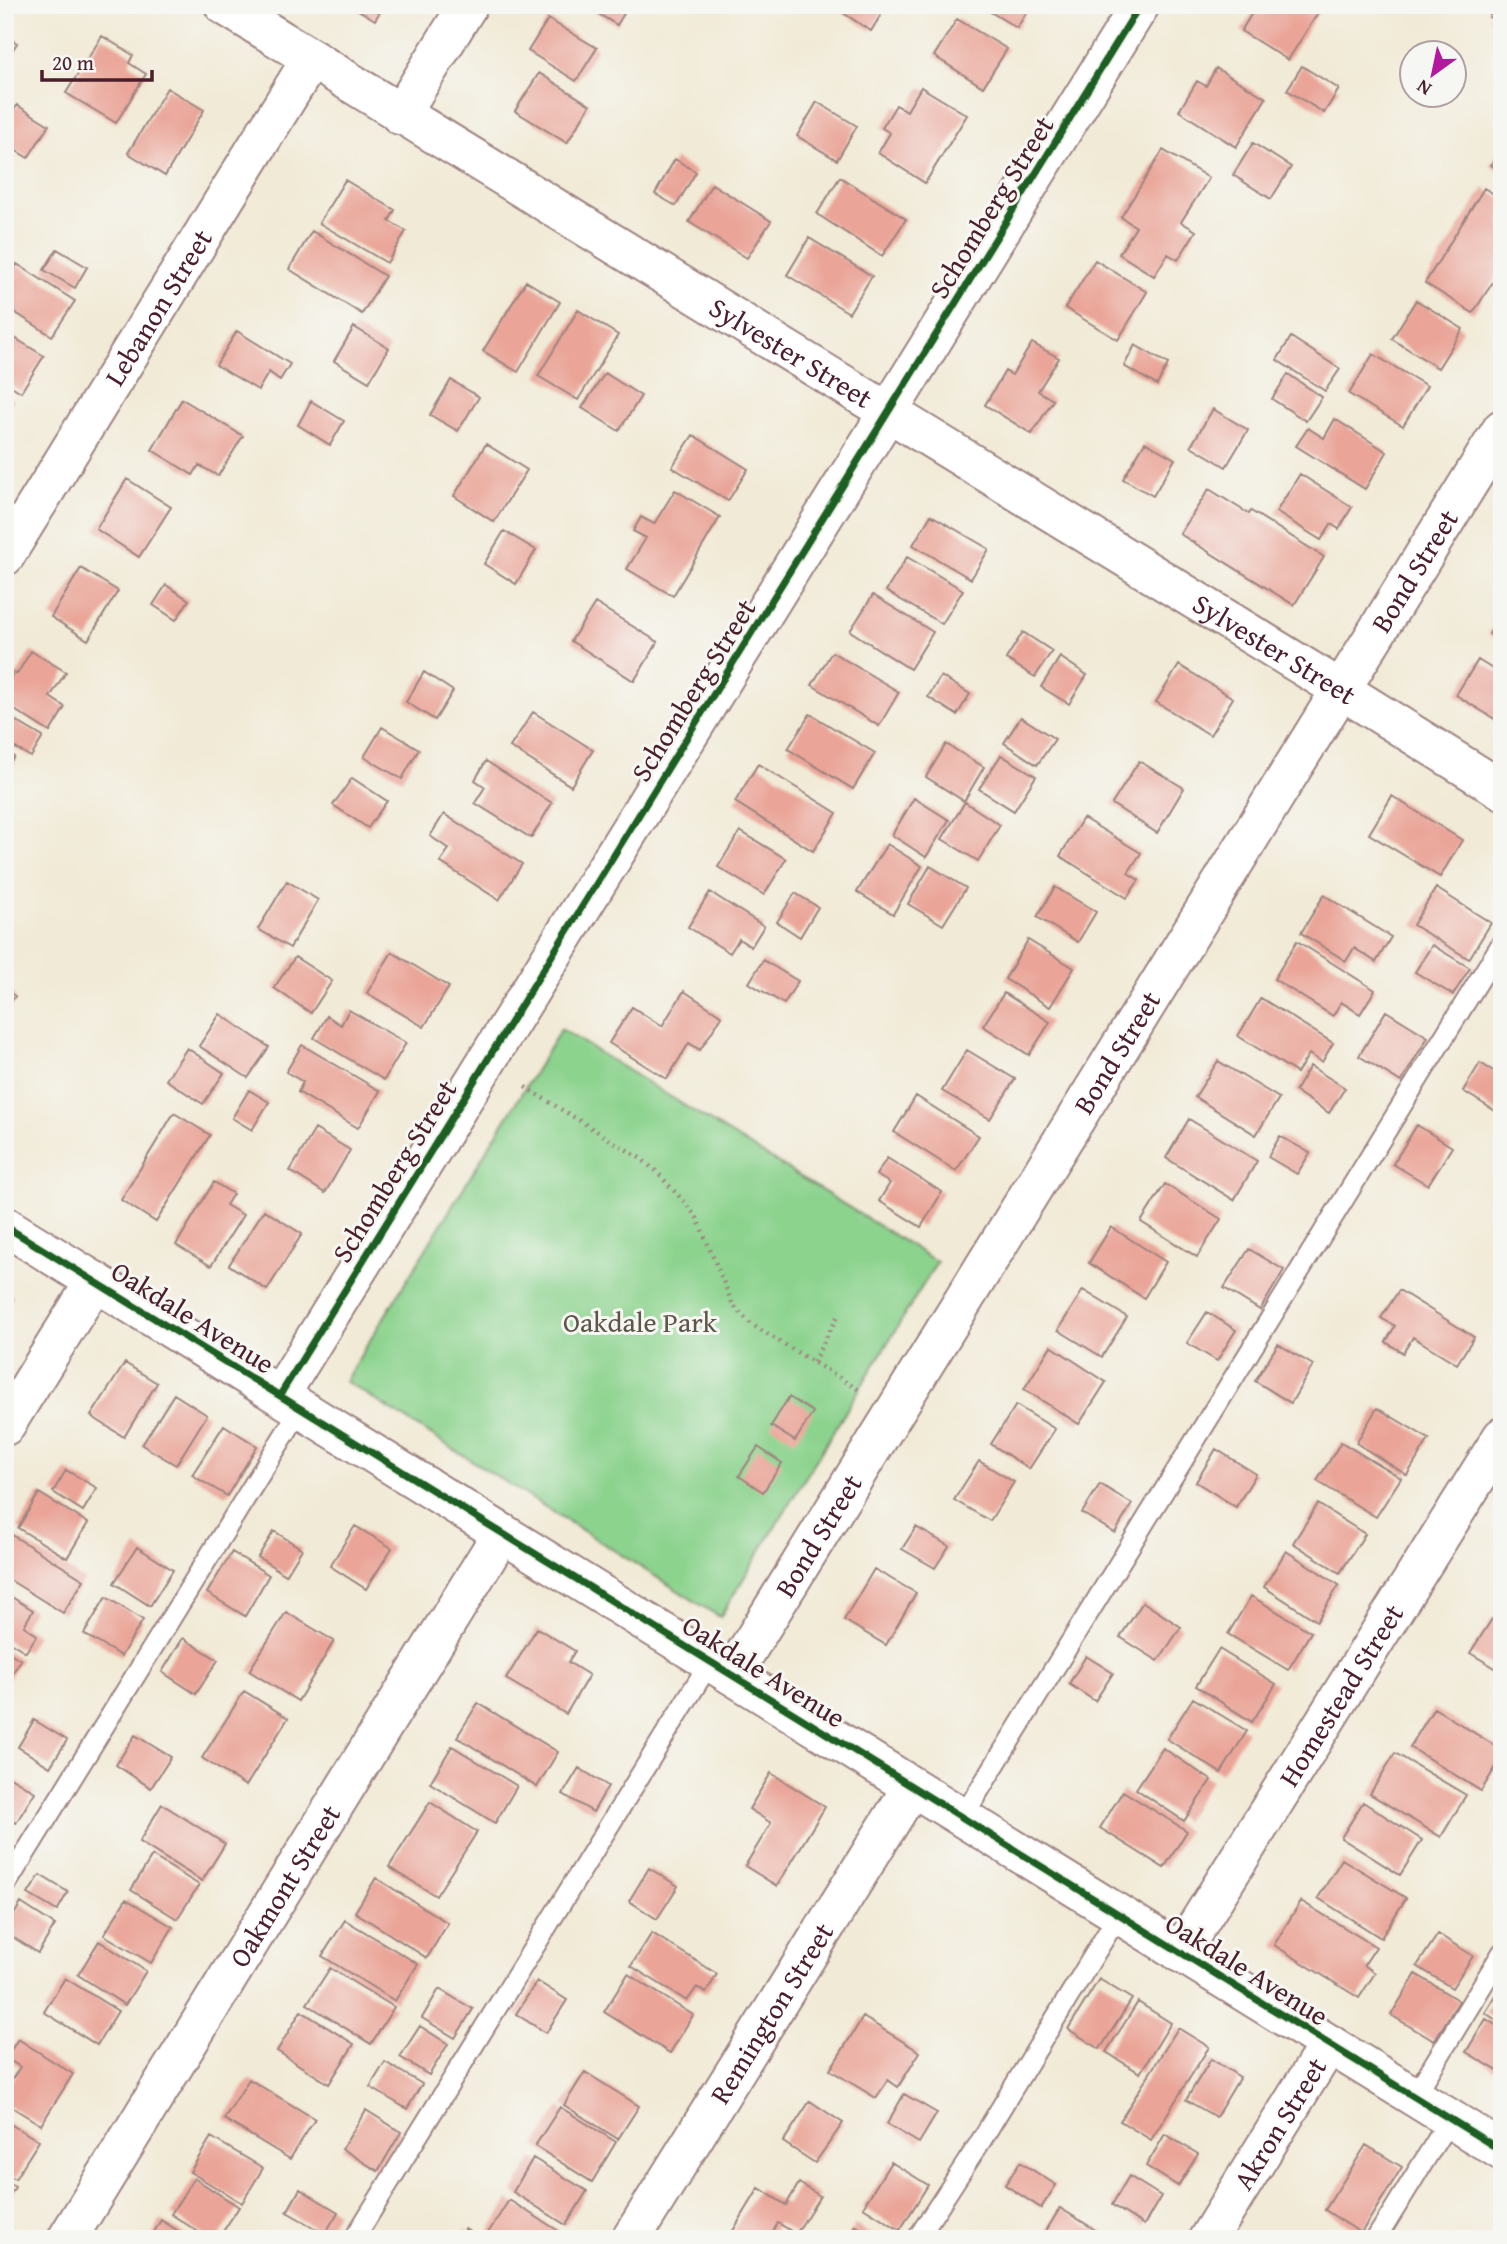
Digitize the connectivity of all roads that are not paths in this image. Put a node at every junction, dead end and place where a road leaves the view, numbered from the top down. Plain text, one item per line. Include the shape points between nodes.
1 (224, 5) edge
2 (468, 5) edge
3 (1140, 5) edge
4 (312, 60) junction
5 (400, 115) junction
6 (889, 413) junction
7 (1502, 429) edge
8 (5, 556) edge
9 (1340, 689) junction
10 (1502, 790) edge
11 (1502, 943) edge
12 (5, 1226) edge
13 (95, 1281) junction
14 (290, 1402) junction
15 (5, 1426) edge
16 (1502, 1437) edge
17 (502, 1533) junction
18 (721, 1669) junction
19 (912, 1787) junction
20 (962, 1818) junction
21 (5, 1886) edge
22 (1119, 1914) junction
23 (1180, 1953) junction
24 (1502, 1953) edge
25 (1328, 2044) junction
26 (1414, 2097) junction
27 (1450, 2119) junction
28 (1502, 2151) edge
29 (67, 2239) edge
30 (354, 2239) edge
31 (631, 2239) edge
32 (917, 2239) edge
33 (1208, 2239) edge
34 (1376, 2239) edge

1 - 4 street, Sylvester Street
2 - 5 street
3 - 6 street, Schomberg Street
4 - 5 street, Sylvester Street
4 - 8 street, Lebanon Street
5 - 6 street, Sylvester Street
6 - 9 street, Sylvester Street
6 - 14 street, Schomberg Street
7 - 9 street, Bond Street
9 - 10 street, Sylvester Street
9 - 18 street, Bond Street
11 - 20 lane
12 - 13 street, Oakdale Avenue
13 - 14 street, Oakdale Avenue
13 - 15 street
14 - 17 street, Oakdale Avenue
14 - 21 lane
16 - 23 street, Homestead Street
17 - 18 street, Oakdale Avenue
17 - 29 street, Oakmont Street
18 - 19 street, Oakdale Avenue
18 - 30 lane
19 - 20 street, Oakdale Avenue
19 - 31 street, Remington Street
20 - 22 street, Oakdale Avenue
22 - 23 street, Oakdale Avenue
22 - 32 lane
23 - 25 street, Oakdale Avenue
24 - 26 lane
25 - 26 street, Oakdale Avenue
25 - 33 street, Akron Street
26 - 27 street, Oakdale Avenue
27 - 28 street, Oakdale Avenue
27 - 34 lane

